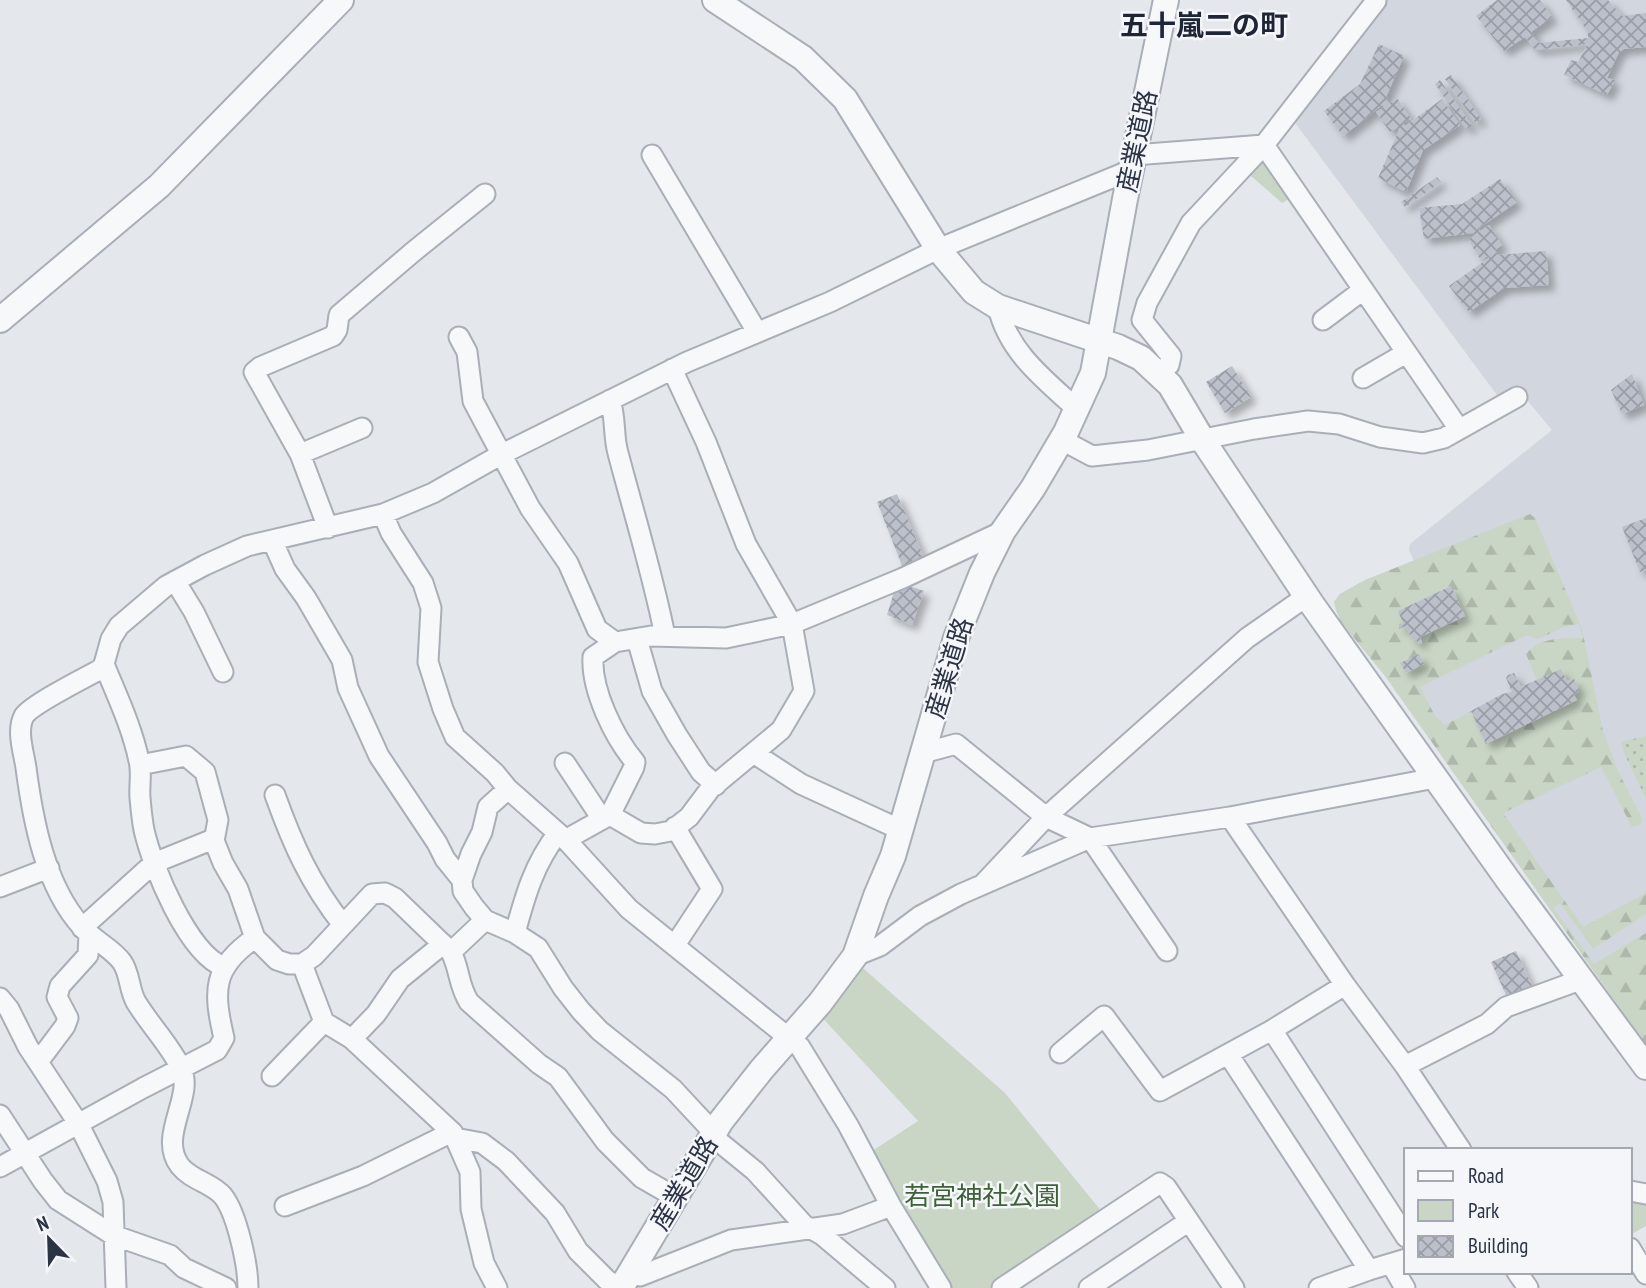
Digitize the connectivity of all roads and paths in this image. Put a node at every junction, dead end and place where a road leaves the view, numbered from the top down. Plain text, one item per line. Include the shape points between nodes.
1 (341, 0) edge
2 (715, 0) edge
3 (1166, 0) edge
4 (1376, 1) edge
5 (1264, 145) junction
6 (652, 155) dead end
7 (1133, 162) junction
8 (485, 194) dead end
9 (938, 249) junction
10 (1363, 290) junction
11 (998, 307) junction
12 (0, 320) edge
13 (1323, 320) dead end
14 (757, 332) junction
15 (459, 337) dead end
16 (1101, 340) junction
17 (1406, 353) junction
18 (672, 369) junction
19 (1158, 372) junction
20 (1363, 378) dead end
21 (1517, 397) dead end
22 (610, 400) junction
23 (1078, 410) junction
24 (362, 428) dead end
25 (1459, 429) junction
26 (1202, 439) junction
27 (1062, 440) junction
28 (300, 454) junction
29 (502, 454) junction
30 (383, 514) junction
31 (328, 528) junction
32 (1003, 531) junction
33 (272, 540) junction
34 (175, 581) junction
35 (1307, 596) junction
36 (792, 624) junction
37 (665, 636) junction
38 (636, 639) junction
39 (615, 642) junction
40 (104, 664) junction
41 (223, 672) dead end
42 (923, 753) junction
43 (755, 754) junction
44 (565, 763) dead end
45 (140, 765) junction
46 (1435, 778) junction
47 (716, 785) junction
48 (508, 789) junction
49 (275, 795) dead end
50 (606, 817) junction
51 (1046, 817) junction
52 (1230, 817) junction
53 (675, 827) junction
54 (901, 830) junction
55 (563, 837) junction
56 (1090, 838) junction
57 (214, 841) junction
58 (154, 863) junction
59 (48, 868) junction
60 (462, 880) junction
61 (984, 883) junction
62 (0, 887) edge
63 (485, 920) junction
64 (343, 925) junction
65 (86, 931) junction
66 (514, 933) junction
67 (255, 938) junction
68 (675, 946) junction
69 (447, 948) junction
70 (1167, 951) dead end
71 (855, 956) junction
72 (302, 964) junction
73 (224, 967) junction
74 (1580, 980) junction
75 (1345, 985) junction
76 (0, 998) edge
77 (324, 1022) junction
78 (1272, 1030) junction
79 (352, 1039) junction
80 (790, 1039) junction
81 (1060, 1053) dead end
82 (1228, 1054) junction
83 (38, 1062) junction
84 (1405, 1066) junction
85 (1646, 1067) edge
86 (181, 1069) junction
87 (272, 1076) dead end
88 (0, 1115) edge
89 (78, 1123) junction
90 (452, 1134) junction
91 (713, 1135) junction
92 (1460, 1148) edge
93 (24, 1152) junction
94 (0, 1167) edge
95 (675, 1197) junction
96 (285, 1206) dead end
97 (891, 1206) junction
98 (1189, 1221) junction
99 (811, 1230) junction
100 (1404, 1234) edge
101 (113, 1235) junction
102 (1632, 1251) edge
103 (1399, 1262) edge
104 (184, 1268) junction
105 (1369, 1269) junction
106 (1646, 1273) edge
107 (624, 1283) edge
108 (116, 1288) edge
109 (180, 1288) edge
110 (226, 1288) edge
111 (248, 1288) edge
112 (497, 1288) edge
113 (885, 1288) edge
114 (941, 1288) edge
115 (1002, 1288) edge
116 (1089, 1288) edge
117 (1233, 1288) edge
118 (1319, 1288) edge
119 (1405, 1288) edge

1 - 12 street via 159,186
2 - 9 street via 803,58 845,99
3 - 7 street, 産業道路
4 - 5 street
5 - 7 street
5 - 10 street
5 - 19 street via 1191,223 1147,303 1142,320 1171,356 1169,365
6 - 14 street
7 - 9 street
7 - 16 street, 産業道路
8 - 28 street via 340,315 333,336 254,372
9 - 11 street via 974,292
9 - 14 street
10 - 13 street
10 - 17 street
11 - 16 street
11 - 23 street via 1012,344
14 - 18 street
15 - 29 street via 467,352 473,401
16 - 19 street via 1141,358
16 - 23 street, 産業道路
17 - 20 street
17 - 25 street
18 - 22 street
18 - 36 street via 746,544
19 - 26 street
21 - 25 street
22 - 29 street
22 - 37 street via 614,440
23 - 27 street, 産業道路
24 - 28 street
25 - 26 street via 1423,443 1308,421
26 - 27 street via 1092,456
26 - 35 street
27 - 32 street, 産業道路
28 - 31 street
29 - 30 street via 433,493
29 - 39 street via 544,531 568,564 597,629
30 - 31 street
30 - 48 street via 423,583 431,608 428,662 455,737
31 - 33 street
32 - 36 street
32 - 42 street, 産業道路 via 956,638
33 - 34 street via 247,546
33 - 60 street via 342,660 348,688 379,756
34 - 40 street via 119,626
34 - 41 street
35 - 46 street
35 - 51 street via 1247,638
36 - 37 street via 726,638
36 - 43 street via 804,691 781,730
37 - 38 street
38 - 39 street
38 - 47 street via 652,691 701,772
39 - 50 street via 593,657 593,665 612,727 635,762
40 - 45 street
40 - 59 street via 27,712 23,719 21,737 31,809
42 - 51 street via 956,744
42 - 54 street, 産業道路
43 - 47 street
43 - 54 street via 801,784
44 - 50 street
45 - 57 street via 186,757 205,772 218,820
45 - 58 street via 141,809
46 - 52 street
46 - 74 street
47 - 53 street
48 - 55 street
48 - 60 street via 488,807
49 - 64 street via 298,858
50 - 53 street via 641,833
50 - 55 street
51 - 56 street
51 - 61 street
52 - 56 street
52 - 75 street
53 - 68 street via 712,889
54 - 71 street, 産業道路
55 - 66 street via 537,864
55 - 68 street via 629,908
56 - 61 street
56 - 70 street
57 - 58 street
57 - 67 street
58 - 65 street
58 - 73 street via 191,937 207,957
59 - 62 street
59 - 65 street
60 - 63 street via 463,891
61 - 71 street via 920,916 880,946
63 - 66 street
63 - 69 street
64 - 69 street via 372,894 385,893
64 - 72 street
65 - 83 street via 88,955 60,986 57,997 68,1018
65 - 86 street via 122,962 135,1000
66 - 91 street via 538,948 563,988 600,1031 673,1089
67 - 72 street via 276,960
67 - 73 street
68 - 80 street
69 - 79 street via 400,978
69 - 95 street via 469,1002 558,1077 605,1141 642,1178
71 - 80 street, 産業道路
72 - 77 street
73 - 86 street via 216,1000 222,1044
74 - 84 street via 1506,1007 1487,1024
74 - 85 street
75 - 78 street
75 - 84 street
76 - 83 street
77 - 79 street
77 - 87 street
78 - 82 street
78 - 100 street
79 - 90 street
80 - 91 street, 産業道路
80 - 97 street via 800,1047 848,1125
81 - 82 street via 1104,1016 1160,1091
82 - 105 street
83 - 89 street
84 - 92 street
86 - 89 street
86 - 111 street via 174,1152 180,1166 223,1196 238,1230
88 - 93 street
89 - 93 street
89 - 101 street via 107,1181 113,1202
90 - 96 street
90 - 107 street via 482,1143 506,1161 555,1213 578,1251 607,1280
90 - 112 street via 470,1171 471,1209 484,1263
91 - 95 street, 産業道路
91 - 99 street
93 - 94 street
93 - 101 street via 58,1200
95 - 107 street, 産業道路
97 - 99 street via 844,1224
97 - 114 street
98 - 115 street via 1163,1184 1156,1184
98 - 116 street
98 - 117 street
99 - 107 street via 730,1240
99 - 113 street
101 - 104 street via 170,1255
101 - 108 street
102 - 106 street
103 - 105 street
103 - 119 street
104 - 109 street
104 - 110 street
105 - 118 street

